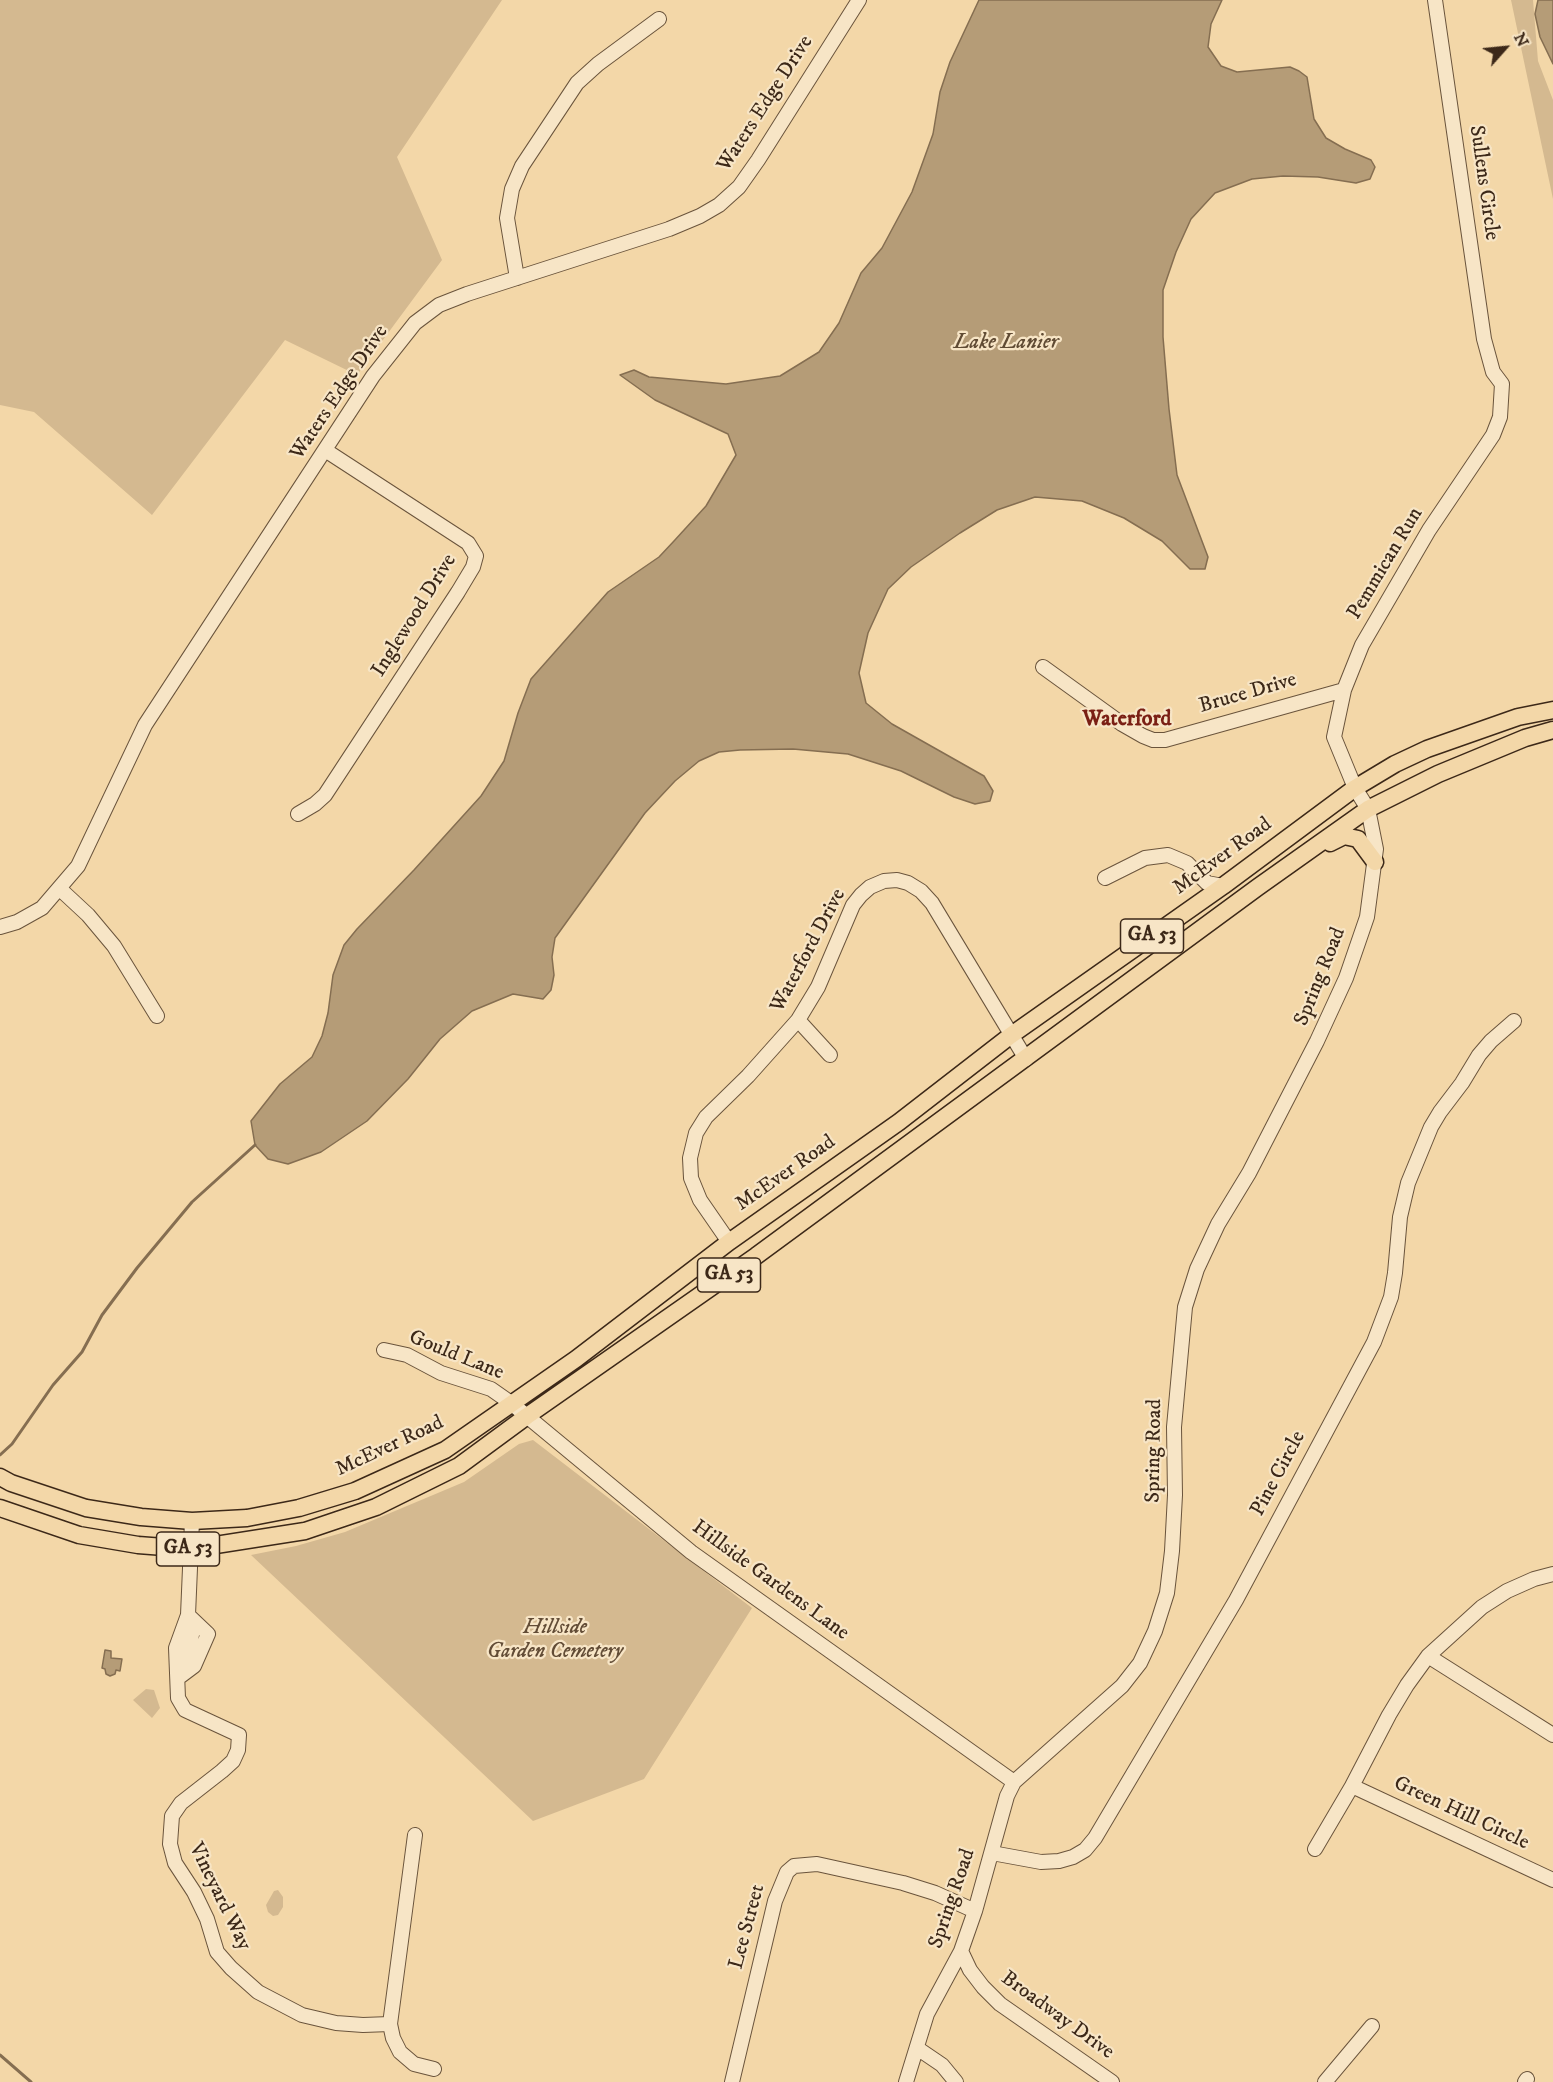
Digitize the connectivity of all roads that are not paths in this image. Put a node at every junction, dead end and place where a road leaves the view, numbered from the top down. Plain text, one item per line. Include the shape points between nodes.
1 (859, 0) edge
2 (1435, 0) edge
3 (659, 19) dead end
4 (517, 278) junction
5 (1493, 372) joint
6 (325, 450) junction
7 (1043, 667) dead end
8 (1344, 690) junction
9 (1553, 710) edge
10 (1553, 730) edge
11 (1355, 788) junction
12 (1368, 809) junction
13 (298, 814) dead end
14 (1375, 862) junction
15 (1105, 878) dead end
16 (1223, 885) junction
17 (1258, 887) junction
18 (60, 889) junction
19 (0, 927) edge
20 (157, 1016) dead end
21 (798, 1020) junction
22 (1514, 1021) dead end
23 (1010, 1036) junction
24 (830, 1055) dead end
25 (1026, 1059) junction
26 (729, 1242) junction
27 (384, 1350) dead end
28 (510, 1403) junction
29 (527, 1416) junction
30 (0, 1477) edge
31 (0, 1508) edge
32 (192, 1521) junction
33 (190, 1549) junction
34 (1553, 1574) edge
35 (191, 1618) junction
36 (1428, 1656) junction
37 (178, 1678) junction
38 (1553, 1735) edge
39 (1014, 1782) junction
40 (1352, 1786) junction
41 (415, 1835) dead end
42 (1315, 1848) dead end
43 (992, 1853) junction
44 (1553, 1881) edge
45 (975, 1911) junction
46 (961, 1951) junction
47 (390, 2024) junction
48 (1372, 2025) dead end
49 (916, 2049) junction
50 (434, 2069) dead end
51 (732, 2082) edge
52 (906, 2082) edge
53 (956, 2082) edge
54 (1112, 2082) edge
55 (1325, 2082) edge

1 - 4 street, Waters Edge Drive via 758,160 739,187 719,205 669,230
2 - 5 street, Sullens Circle via 1484,339
3 - 4 street via 577,83 522,166 512,189 507,218
4 - 6 street, Waters Edge Drive via 439,305 415,323 373,376
5 - 8 street, Pemmican Run via 1502,384 1502,402 1492,435 1362,645
6 - 13 street, Inglewood Drive via 468,543 476,556 458,592 325,795
6 - 18 street, Waters Edge Drive via 145,725 78,866
7 - 8 street, Bruce Drive via 1122,724 1153,740 1165,740
8 - 11 street, Pemmican Run via 1334,737
9 - 11 main road, McEver Road / GA 53 via 1518,717 1437,745
10 - 12 main road, GA 53 via 1438,774
11 - 12 street, Spring Road
11 - 16 main road, McEver Road / GA 53
12 - 14 street, Spring Road
12 - 17 main road, GA 53
14 - 17 main road via 1358,839 1344,836 1274,883
14 - 39 street, Spring Road via 1367,917 1346,978 1317,1041 1218,1224 1185,1307 1174,1425 1172,1551 1167,1593 1155,1631 1140,1663 1122,1686
15 - 16 street via 1145,858 1168,855 1187,863 1207,883
16 - 23 main road, McEver Road / GA 53
17 - 25 main road, GA 53
18 - 19 street, Waters Edge Drive via 28,917
18 - 20 street via 114,946
21 - 23 street, Waterford Drive via 818,987 853,905 870,887 897,880 921,891 932,903
21 - 24 street
21 - 26 street, Waterford Drive via 706,1117 696,1133 690,1158 691,1178 700,1200
22 - 43 street, Pine Circle via 1479,1055 1431,1127 1408,1183 1391,1298 1374,1342 1236,1599 1095,1838 1085,1850 1059,1861 1041,1862
23 - 25 street, Waterford Drive
23 - 26 main road, McEver Road / GA 53 via 900,1122
25 - 29 main road, GA 53 via 756,1256
26 - 28 main road, McEver Road / GA 53 via 576,1359
27 - 28 street, Gould Lane via 407,1355 441,1373 491,1389
28 - 29 street, Hillside Gardens Lane
28 - 32 main road, McEver Road / GA 53 via 445,1450 355,1491 247,1518
29 - 33 main road, GA 53 via 459,1466 376,1507 305,1531
29 - 39 street, Hillside Gardens Lane via 691,1552
30 - 32 main road, McEver Road / GA 53 via 86,1508
31 - 33 main road, GA 53 via 79,1534
32 - 33 street
33 - 35 street
34 - 36 street via 1525,1583 1482,1607
35 - 37 street via 187,1656
35 - 37 street via 208,1634 194,1666
36 - 38 street
36 - 40 street via 1389,1715
37 - 47 street, Vineyard Way via 178,1698 185,1710 239,1735 233,1761 181,1803 172,1816 170,1844 175,1863 207,1919 217,1952 258,1992 302,2014 336,2023
39 - 43 street, Spring Road
40 - 42 street
40 - 44 street, Green Hill Circle
41 - 47 street
43 - 45 street, Spring Road
45 - 46 street, Spring Road
45 - 51 street, Lee Street via 903,1883 818,1864 794,1866 787,1872 775,1901
46 - 49 street, Spring Road via 927,2014
46 - 54 street, Broadway Drive via 970,1970 1000,2004
47 - 50 street via 400,2052 414,2064
48 - 55 street
49 - 52 street, Spring Road
49 - 53 street via 942,2065

